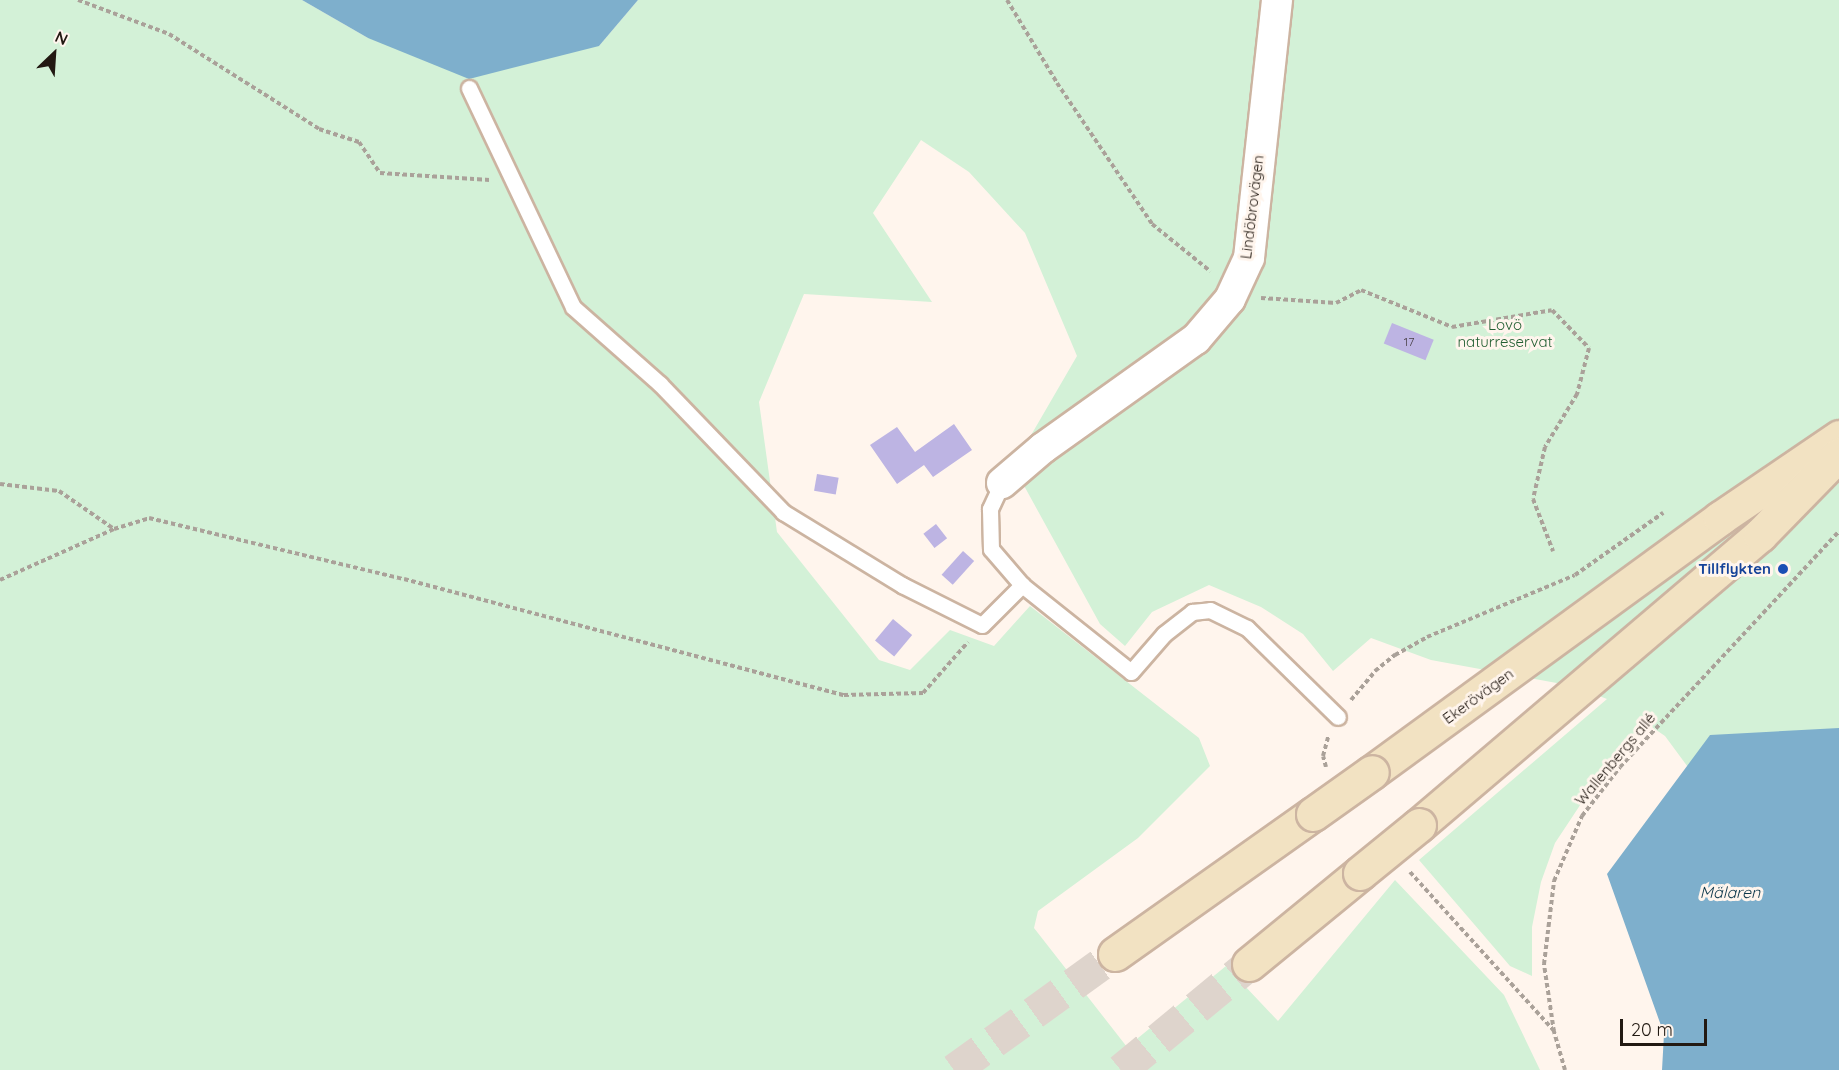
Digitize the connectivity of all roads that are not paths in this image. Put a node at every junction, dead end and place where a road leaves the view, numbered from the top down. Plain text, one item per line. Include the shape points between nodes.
1 (1276, 0) edge
2 (469, 88) dead end
3 (1839, 437) edge
4 (1839, 454) edge
5 (1002, 483) joint
6 (1022, 585) junction
7 (1338, 717) road end
8 (1115, 954) tunnel mouth
9 (1249, 964) tunnel mouth

1 - 5 street, Lindöbrovägen via 1249,258 1235,288 1196,339 1043,448
2 - 6 lane via 573,307 660,384 783,512 902,585 982,625
3 - 8 main road, Ekerövägen, bridge via 1720,518
4 - 9 main road, bridge via 1760,535
5 - 6 lane via 990,509 991,549
6 - 7 lane via 1131,672 1164,634 1192,612 1210,610 1229,617 1247,628

